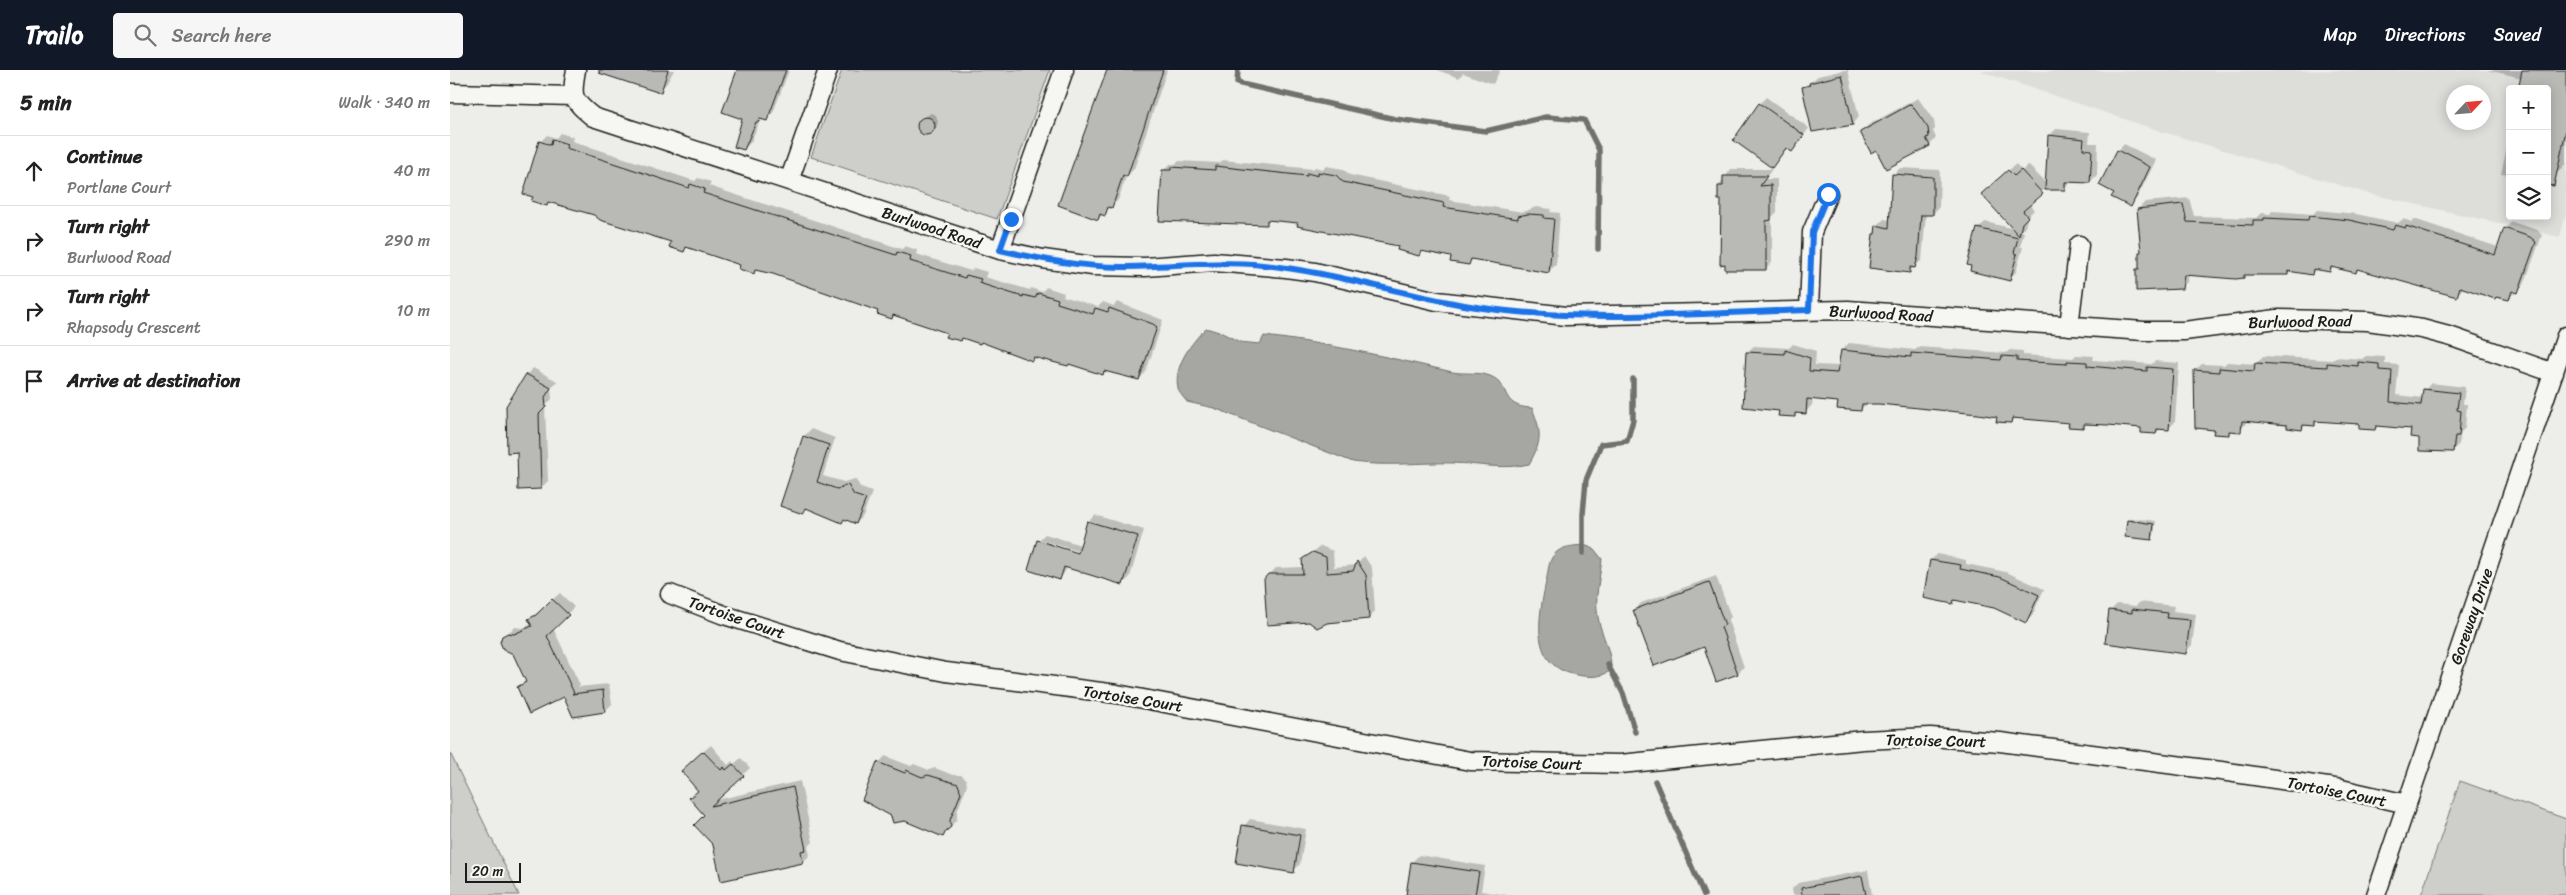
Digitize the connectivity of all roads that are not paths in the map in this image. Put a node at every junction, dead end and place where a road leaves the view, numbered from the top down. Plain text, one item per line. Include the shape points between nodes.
1 (576, 70) edge
2 (828, 70) edge
3 (1064, 70) edge
4 (450, 94) edge
5 (573, 96) junction
6 (789, 180) junction
7 (1828, 194) dead end
8 (2079, 245) dead end
9 (1000, 250) junction
10 (1809, 310) junction
11 (2069, 326) junction
12 (2566, 336) edge
13 (2554, 373) junction
14 (670, 594) dead end
15 (2407, 804) junction
16 (2376, 895) edge

1 - 5 street
2 - 6 street
3 - 9 street
4 - 5 street
5 - 6 street, Burlwood Road via 577,104 593,117
6 - 9 street, Burlwood Road
7 - 10 street via 1812,232
8 - 11 street
9 - 10 street, Burlwood Road via 1093,266 1145,267 1214,262 1278,267 1315,272 1438,301 1566,316
10 - 11 street, Burlwood Road via 1916,314
11 - 13 street, Burlwood Road via 2184,331 2277,319 2368,321 2452,337
12 - 13 street, Goreway Drive
13 - 15 street, Goreway Drive
14 - 15 street, Tortoise Court via 724,615 840,651 946,672 1117,694 1470,761 1620,764 1863,740 1930,737 2000,742 2221,771 2341,789
15 - 16 street, Goreway Drive

